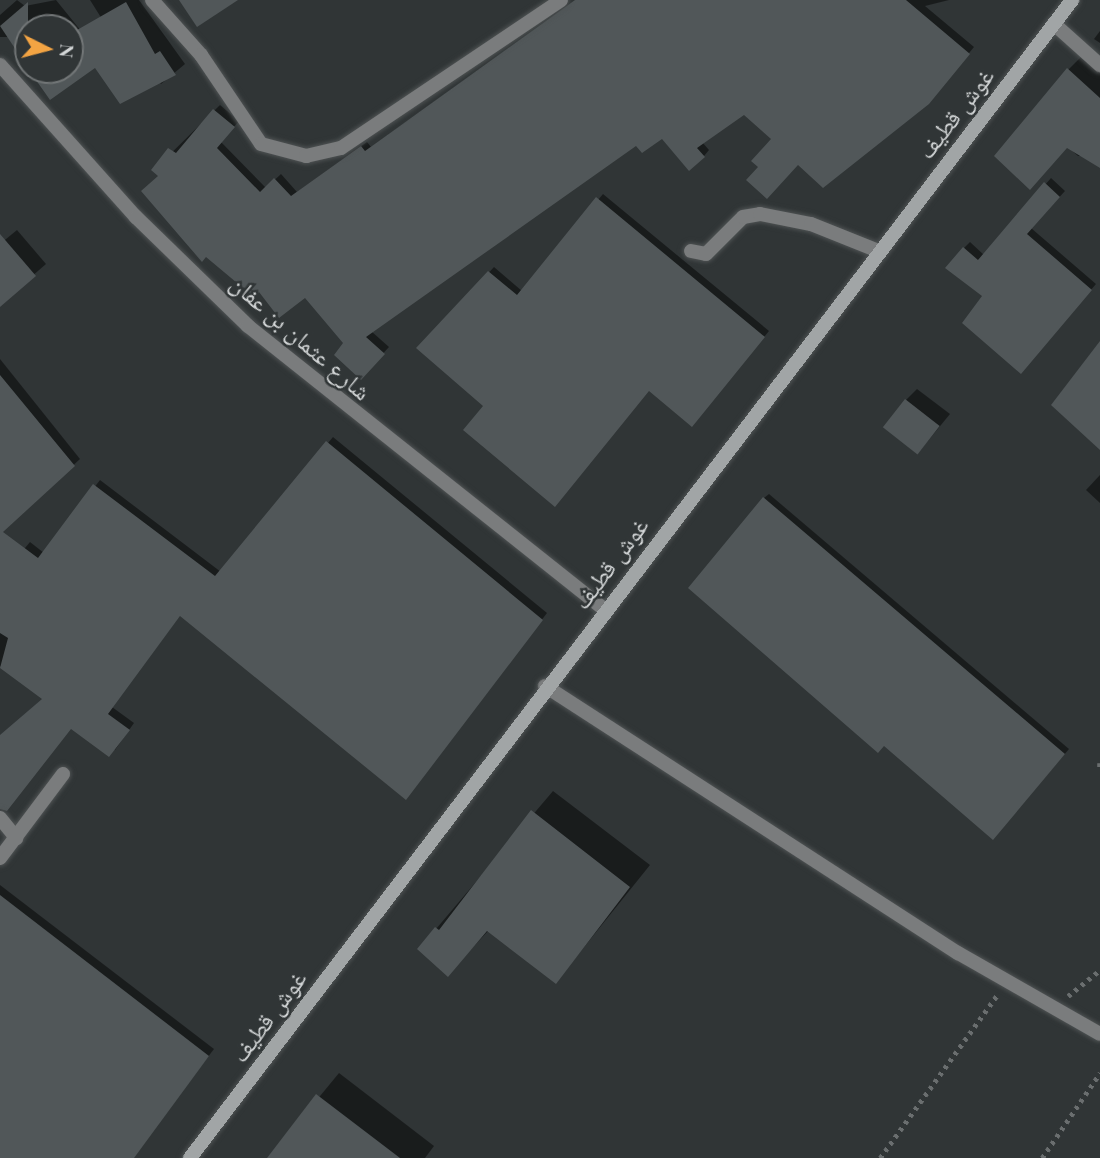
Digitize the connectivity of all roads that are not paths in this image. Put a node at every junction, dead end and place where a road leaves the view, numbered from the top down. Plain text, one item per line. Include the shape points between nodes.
1 (152, 0) edge
2 (561, 0) edge
3 (1072, 0) edge
4 (1054, 24) junction
5 (0, 65) edge
6 (1100, 65) edge
7 (876, 250) junction
8 (691, 251) dead end
9 (604, 609) junction
10 (545, 686) junction
11 (63, 774) dead end
12 (0, 818) edge
13 (16, 838) junction
14 (0, 858) edge
15 (1100, 1034) edge
16 (190, 1158) edge

1 - 2 street via 201,55 261,144 306,156 341,148
3 - 4 main road, غوش قطيف
4 - 6 street
4 - 7 main road, غوش قطيف
5 - 9 street, شارع عثمان بن عفان via 136,217 248,326
7 - 8 street via 811,223 760,214 743,217 706,254
7 - 9 main road, غوش قطيف
9 - 10 main road, غوش قطيف
10 - 15 street
10 - 16 main road, غوش قطيف
11 - 13 street
12 - 13 street
13 - 14 street

